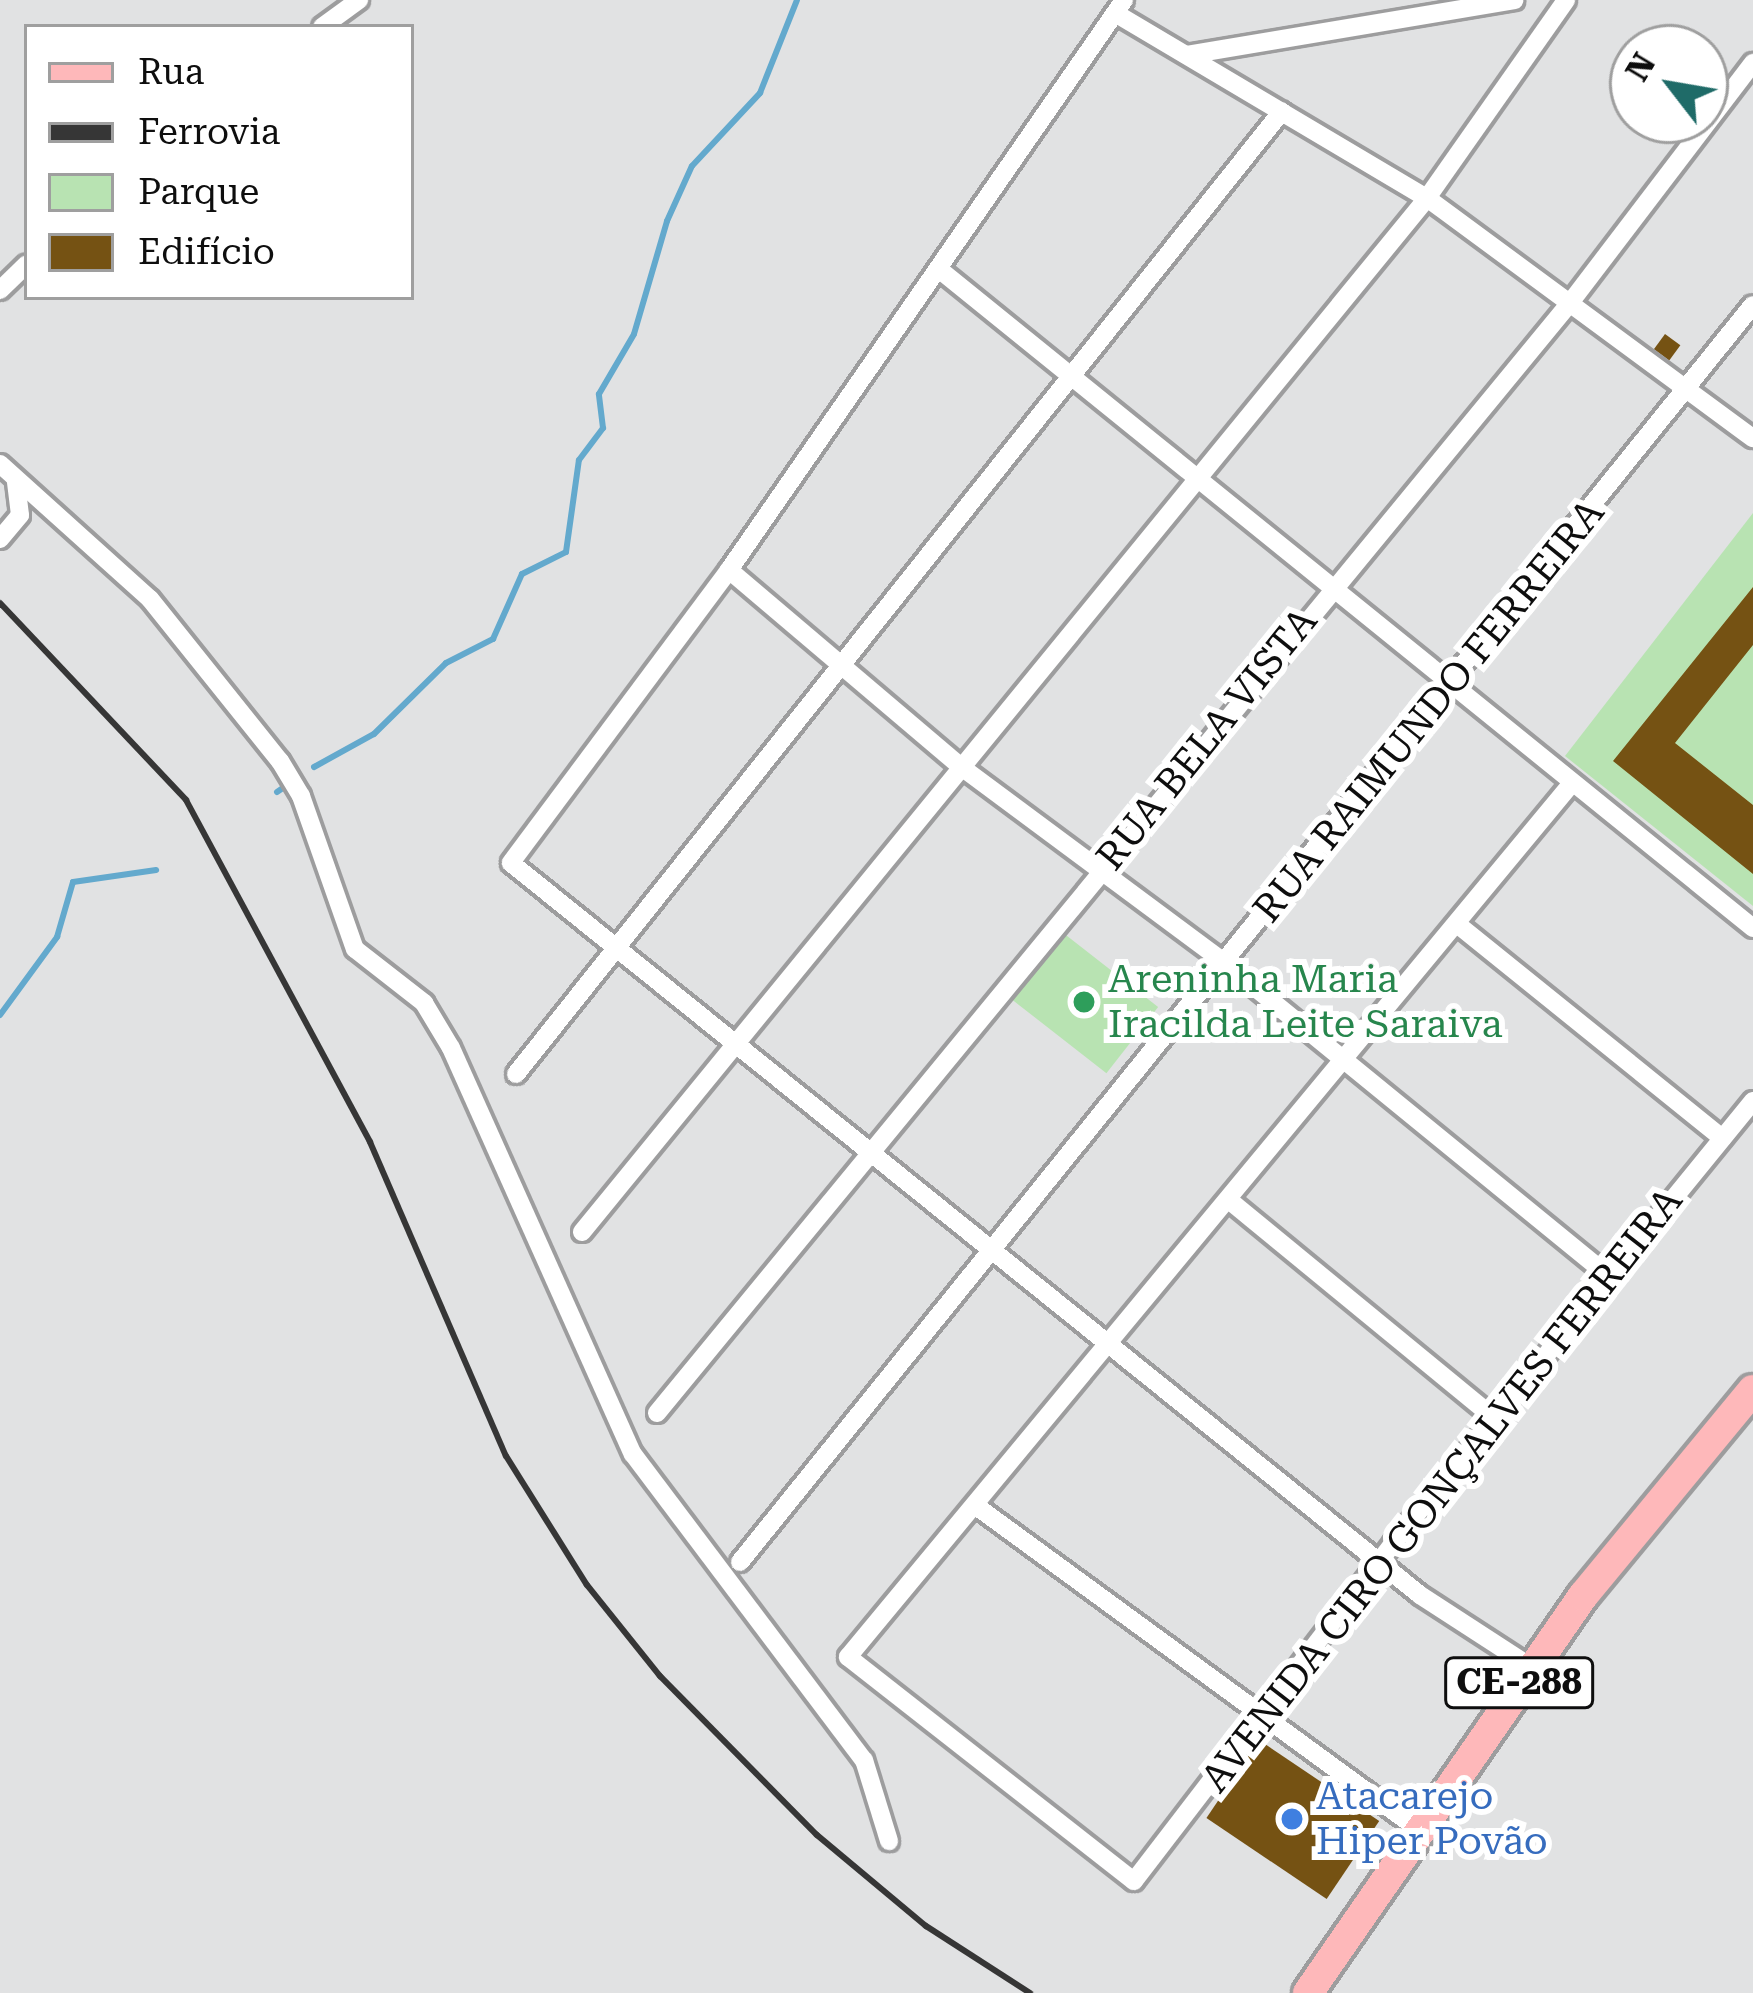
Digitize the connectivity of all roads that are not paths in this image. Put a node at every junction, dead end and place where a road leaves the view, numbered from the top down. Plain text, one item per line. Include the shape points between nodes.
1 (359, 0) edge
2 (1514, 0) edge
3 (1566, 0) edge
4 (1122, 8) edge
5 (326, 24) edge
6 (1187, 55) junction
7 (1753, 63) edge
8 (1282, 111) junction
9 (1427, 198) junction
10 (24, 267) edge
11 (940, 271) junction
12 (0, 290) edge
13 (1573, 299) junction
14 (1753, 304) edge
15 (1065, 379) junction
16 (1689, 388) junction
17 (1753, 438) edge
18 (1197, 480) junction
19 (0, 539) edge
20 (729, 570) junction
21 (1329, 589) junction
22 (839, 665) junction
23 (1452, 687) junction
24 (960, 766) junction
25 (1572, 783) junction
26 (1098, 872) junction
27 (1456, 924) junction
28 (1753, 928) edge
29 (613, 944) junction
30 (1225, 963) junction
31 (736, 1044) junction
32 (1345, 1061) junction
33 (516, 1074) dead end
34 (1753, 1100) edge
35 (1722, 1138) junction
36 (874, 1154) junction
37 (1230, 1202) junction
38 (582, 1232) dead end
39 (996, 1250) junction
40 (1609, 1276) junction
41 (1114, 1343) junction
42 (1753, 1390) edge
43 (657, 1413) dead end
44 (1494, 1418) junction
45 (976, 1506) junction
46 (1382, 1556) junction
47 (740, 1562) dead end
48 (1531, 1667) junction
49 (1258, 1719) junction
50 (1418, 1829) junction
51 (889, 1841) dead end
52 (1308, 1993) edge

1 - 5 street
2 - 6 street
3 - 9 street
4 - 6 street
4 - 11 street
6 - 8 street
7 - 13 street, RUA BELA VISTA
8 - 9 street
8 - 15 street
9 - 13 street
9 - 18 street
10 - 12 street
11 - 15 street
11 - 20 street
13 - 16 street
13 - 21 street, RUA BELA VISTA
14 - 16 street, RUA RAIMUNDO FERREIRA
15 - 18 street
15 - 22 street
16 - 17 street
16 - 23 street, RUA RAIMUNDO FERREIRA
18 - 21 street
18 - 24 street
19 - 51 street via 22,499 0,464 150,599 280,761 301,796 355,949 424,1003 451,1048 633,1454 863,1760
20 - 22 street
20 - 29 street via 511,863
21 - 23 street
21 - 26 street, RUA BELA VISTA
22 - 24 street
22 - 29 street
23 - 25 street
23 - 30 street, RUA RAIMUNDO FERREIRA
24 - 26 street
24 - 31 street
25 - 27 street
25 - 28 street
26 - 30 street
26 - 36 street, RUA BELA VISTA
27 - 32 street
27 - 35 street
29 - 31 street
29 - 33 street
30 - 32 street
30 - 39 street, RUA RAIMUNDO FERREIRA
31 - 36 street
31 - 38 street
32 - 37 street
32 - 40 street
34 - 35 street, AVENIDA CIRO GONÇALVES FERREIRA
35 - 40 street, AVENIDA CIRO GONÇALVES FERREIRA
36 - 39 street
36 - 43 street, RUA BELA VISTA
37 - 41 street
37 - 44 street
39 - 41 street
39 - 47 street, RUA RAIMUNDO FERREIRA
40 - 44 street, AVENIDA CIRO GONÇALVES FERREIRA
41 - 45 street
41 - 46 street
42 - 48 main road, CE-288
44 - 46 street, AVENIDA CIRO GONÇALVES FERREIRA
45 - 49 street
45 - 49 street, AVENIDA CIRO GONÇALVES FERREIRA via 848,1657 1134,1881
46 - 48 street via 1420,1595
46 - 49 street, AVENIDA CIRO GONÇALVES FERREIRA
48 - 50 main road, CE-288
49 - 50 street
50 - 52 main road, CE-288

